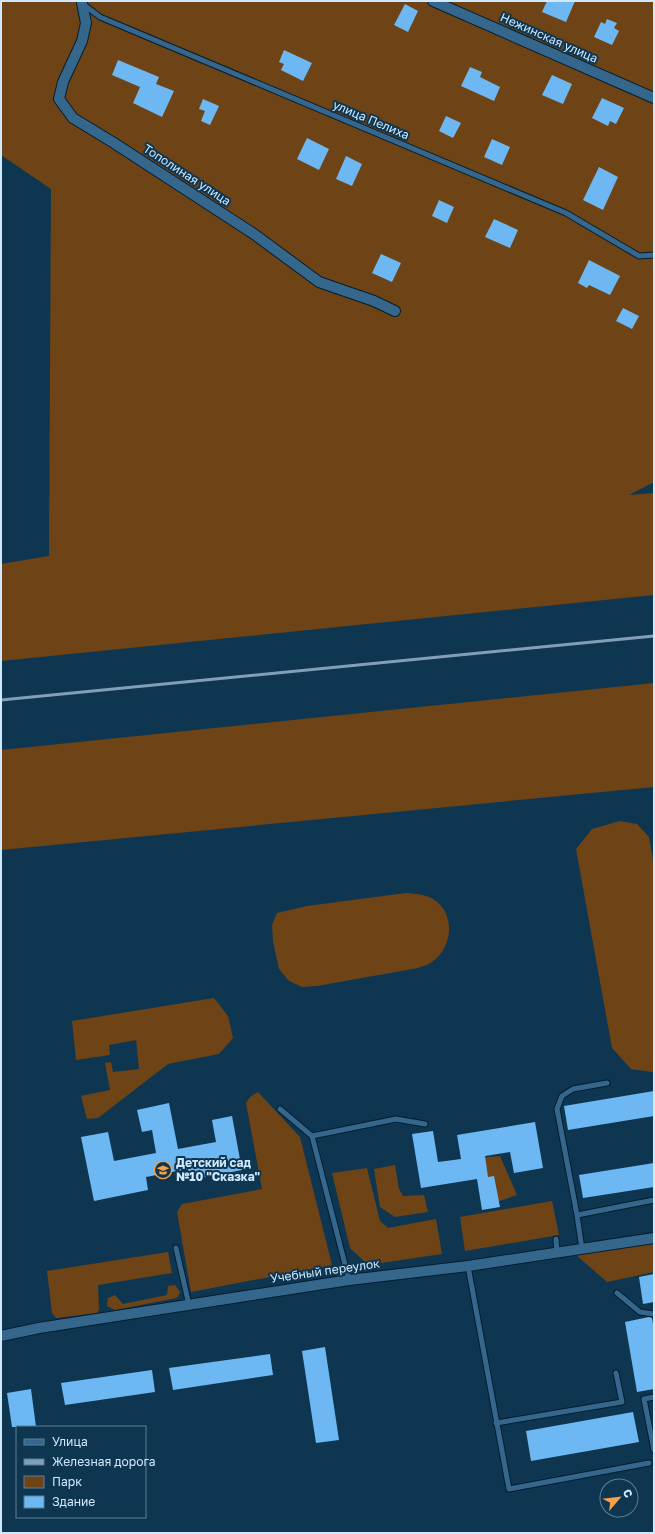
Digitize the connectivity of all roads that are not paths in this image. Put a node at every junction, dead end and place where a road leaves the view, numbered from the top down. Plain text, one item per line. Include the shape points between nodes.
1 (433, 1) edge
2 (81, 2) edge
3 (654, 98) edge
4 (654, 255) edge
5 (395, 311) dead end
6 (606, 1083) dead end
7 (280, 1109) dead end
8 (425, 1124) dead end
9 (312, 1136) junction
10 (654, 1200) edge
11 (577, 1215) junction
12 (654, 1238) edge
13 (556, 1239) dead end
14 (176, 1248) dead end
15 (582, 1249) junction
16 (557, 1253) junction
17 (468, 1266) junction
18 (349, 1280) junction
19 (617, 1293) dead end
20 (189, 1305) junction
21 (654, 1314) edge
22 (1, 1336) edge
23 (616, 1373) dead end
24 (654, 1397) edge
25 (496, 1423) junction
26 (654, 1450) edge
27 (650, 1463) dead end

1 - 3 street, Нежинская улица
2 - 4 lane, улица Пелиха via 100,17 566,213 639,256
2 - 5 street, Тополиная улица via 86,23 82,41 63,82 59,99 73,118 254,234 319,282
6 - 11 lane via 573,1089 562,1096 557,1109
7 - 9 lane
8 - 9 lane via 396,1119
9 - 18 lane
10 - 11 lane
11 - 15 lane
12 - 15 street, Учебный переулок
13 - 16 lane
14 - 20 lane
15 - 16 street, Учебный переулок
16 - 17 street, Учебный переулок
17 - 18 street, Учебный переулок
17 - 25 lane
18 - 20 street, Учебный переулок
19 - 21 lane via 640,1312
20 - 22 street, Учебный переулок
23 - 25 lane via 622,1402
24 - 26 lane via 644,1399
25 - 27 lane via 509,1490

